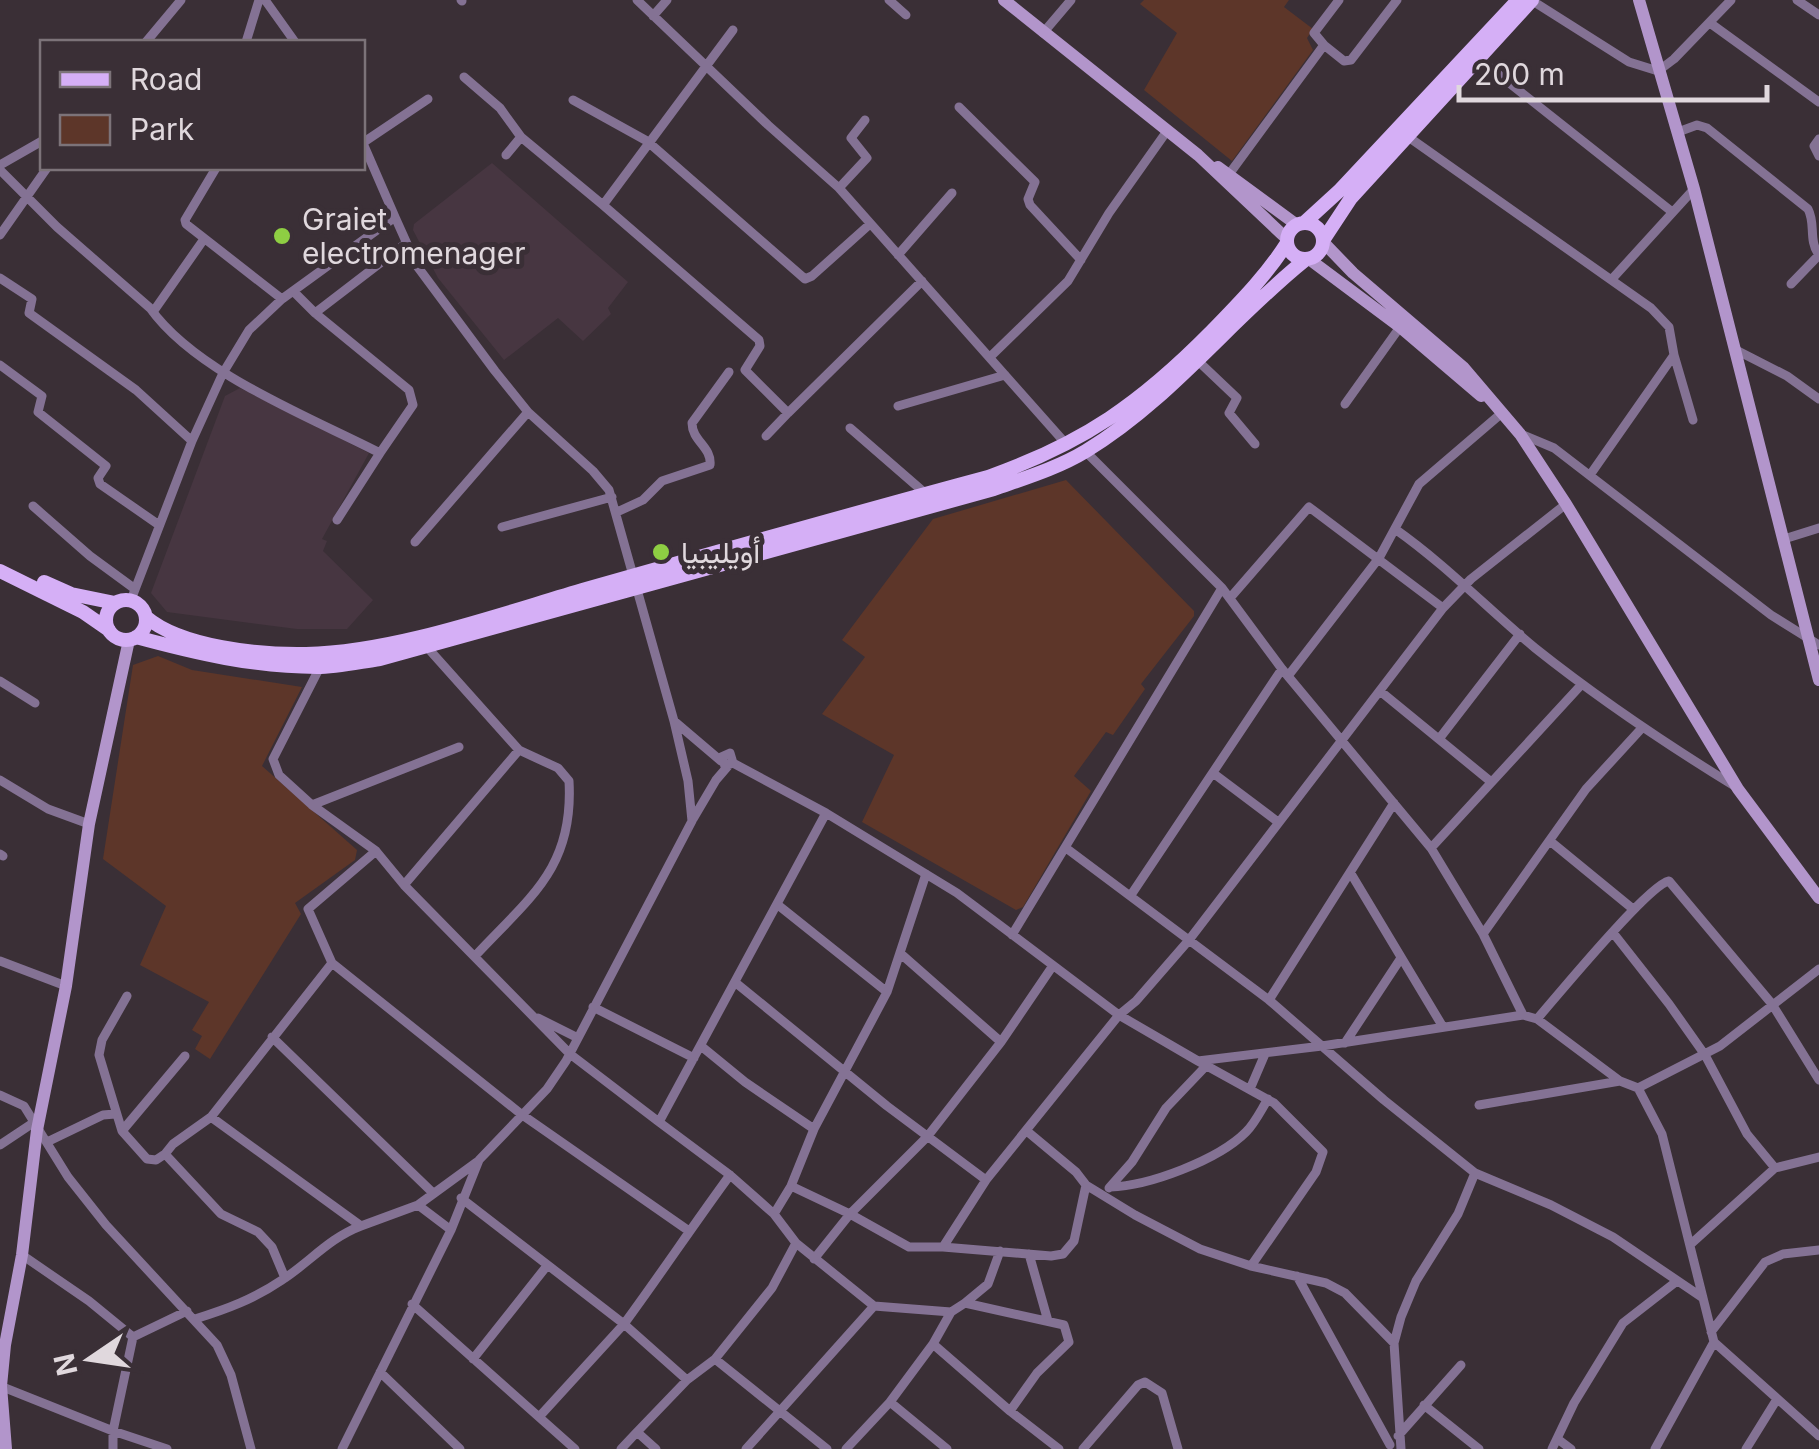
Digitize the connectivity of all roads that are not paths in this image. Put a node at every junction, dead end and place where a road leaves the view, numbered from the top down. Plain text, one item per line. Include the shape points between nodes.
1 (180, 0) edge
2 (262, 0) edge
3 (637, 0) edge
4 (667, 0) edge
5 (889, 0) edge
6 (1004, 0) edge
7 (1072, 0) edge
8 (1339, 0) edge
9 (1397, 0) edge
10 (1518, 0) edge
11 (1532, 0) edge
12 (1639, 0) edge
13 (1648, 0) edge
14 (1731, 0) edge
15 (1797, 0) edge
16 (1819, 14) edge
17 (906, 15) dead end
18 (653, 16) junction
19 (1710, 23) junction
20 (733, 30) dead end
21 (1042, 33) junction
22 (148, 40) edge
23 (247, 40) edge
24 (293, 40) edge
25 (1324, 45) junction
26 (1479, 59) junction
27 (706, 66) junction
28 (1662, 69) junction
29 (464, 77) dead end
30 (428, 99) dead end
31 (573, 100) dead end
32 (1819, 102) edge
33 (959, 107) dead end
34 (865, 120) dead end
35 (1167, 131) junction
36 (1678, 132) junction
37 (1407, 136) junction
38 (522, 137) junction
39 (1819, 139) edge
40 (365, 141) edge
41 (647, 141) junction
42 (40, 142) edge
43 (365, 147) edge
44 (506, 155) dead end
45 (1819, 156) edge
46 (0, 168) edge
47 (45, 170) edge
48 (215, 170) edge
49 (1226, 177) junction
50 (839, 188) junction
51 (1694, 189) junction
52 (952, 193) dead end
53 (27, 194) junction
54 (603, 205) junction
55 (1672, 212) junction
56 (396, 217) junction
57 (870, 224) junction
58 (1300, 224) junction
59 (0, 235) edge
60 (204, 239) junction
61 (1287, 241) junction
62 (1324, 241) junction
63 (405, 244) junction
64 (898, 255) junction
65 (1819, 255) edge
66 (1081, 260) junction
67 (1307, 260) junction
68 (0, 278) edge
69 (1612, 279) junction
70 (922, 281) junction
71 (1791, 284) dead end
72 (292, 292) junction
73 (282, 299) junction
74 (153, 312) junction
75 (315, 313) junction
76 (1400, 327) junction
77 (1736, 350) junction
78 (1674, 355) junction
79 (990, 357) junction
80 (1198, 361) junction
81 (0, 365) edge
82 (729, 372) dead end
83 (223, 373) junction
84 (1005, 375) junction
85 (1819, 399) edge
86 (1345, 404) dead end
87 (898, 406) dead end
88 (528, 412) junction
89 (788, 413) junction
90 (1502, 413) junction
91 (1693, 420) dead end
92 (850, 428) dead end
93 (1516, 429) junction
94 (766, 436) dead end
95 (192, 441) junction
96 (1255, 444) dead end
97 (1067, 445) junction
98 (1086, 451) junction
99 (380, 453) junction
100 (1590, 475) junction
101 (926, 494) junction
102 (612, 497) junction
103 (1566, 504) junction
104 (33, 506) dead end
105 (617, 512) junction
106 (337, 520) dead end
107 (159, 525) junction
108 (502, 527) dead end
109 (1819, 528) edge
110 (1396, 530) junction
111 (1784, 539) junction
112 (415, 542) dead end
113 (1379, 558) junction
114 (0, 562) edge
115 (0, 571) edge
116 (633, 583) junction
117 (1464, 585) junction
118 (1222, 588) junction
119 (127, 597) junction
120 (1230, 598) junction
121 (1443, 608) junction
122 (146, 617) junction
123 (108, 630) junction
124 (1520, 634) junction
125 (132, 638) junction
126 (1814, 642) edge
127 (426, 646) junction
128 (320, 667) junction
129 (1285, 673) junction
130 (1819, 680) edge
131 (0, 681) edge
132 (1582, 684) junction
133 (1380, 690) junction
134 (35, 703) dead end
135 (674, 721) junction
136 (1641, 729) junction
137 (1342, 738) junction
138 (1439, 739) junction
139 (459, 747) dead end
140 (518, 750) junction
141 (725, 761) junction
142 (1212, 773) junction
143 (0, 780) edge
144 (1490, 781) junction
145 (1738, 788) junction
146 (1394, 803) junction
147 (312, 806) junction
148 (826, 813) junction
149 (692, 821) junction
150 (1278, 822) junction
151 (89, 824) junction
152 (1550, 841) junction
153 (1066, 848) junction
154 (1431, 848) junction
155 (376, 851) junction
156 (1350, 872) junction
157 (926, 874) junction
158 (1806, 880) junction
159 (404, 885) junction
160 (1819, 888) edge
161 (1131, 895) junction
162 (1819, 898) edge
163 (778, 905) junction
164 (1633, 910) junction
165 (1483, 934) junction
166 (1614, 934) junction
167 (1012, 935) junction
168 (1189, 940) junction
169 (901, 954) junction
170 (476, 955) junction
171 (1401, 958) junction
172 (0, 960) edge
173 (332, 963) junction
174 (1052, 967) junction
175 (1819, 969) edge
176 (736, 983) junction
177 (66, 986) junction
178 (886, 992) junction
179 (127, 996) dead end
180 (1269, 1000) junction
181 (1772, 1004) junction
182 (592, 1007) junction
183 (527, 1012) junction
184 (1119, 1015) junction
185 (1523, 1015) junction
186 (1538, 1019) junction
187 (1443, 1028) junction
188 (272, 1037) junction
189 (578, 1038) junction
190 (1001, 1042) junction
191 (1345, 1043) junction
192 (700, 1046) junction
193 (1322, 1046) junction
194 (570, 1054) junction
195 (1265, 1054) junction
196 (1704, 1055) junction
197 (185, 1056) dead end
198 (694, 1058) junction
199 (1202, 1064) junction
200 (844, 1070) junction
201 (1819, 1080) edge
202 (1620, 1081) junction
203 (1638, 1088) junction
204 (1250, 1089) junction
205 (0, 1095) edge
206 (1268, 1100) junction
207 (1479, 1105) dead end
208 (115, 1114) junction
209 (521, 1114) junction
210 (211, 1117) junction
211 (659, 1122) junction
212 (35, 1126) junction
213 (814, 1129) junction
214 (122, 1131) junction
215 (1028, 1132) junction
216 (926, 1137) junction
217 (47, 1142) junction
218 (0, 1145) edge
219 (165, 1154) junction
220 (1819, 1157) edge
221 (479, 1160) junction
222 (1775, 1168) junction
223 (1475, 1173) junction
224 (730, 1174) junction
225 (986, 1180) junction
226 (1086, 1185) junction
227 (791, 1186) junction
228 (1107, 1191) junction
229 (433, 1193) junction
230 (462, 1198) junction
231 (418, 1205) junction
232 (774, 1214) junction
233 (850, 1214) junction
234 (360, 1226) junction
235 (450, 1230) junction
236 (689, 1231) junction
237 (796, 1243) junction
238 (1692, 1243) junction
239 (943, 1247) junction
240 (1819, 1250) edge
241 (1000, 1251) junction
242 (1029, 1254) junction
243 (22, 1255) junction
244 (814, 1259) junction
245 (1251, 1266) junction
246 (546, 1267) junction
247 (1297, 1276) junction
248 (286, 1278) junction
249 (1678, 1282) junction
250 (1703, 1298) junction
251 (965, 1303) junction
252 (412, 1304) junction
253 (874, 1306) junction
254 (951, 1312) junction
255 (191, 1315) junction
256 (1048, 1321) junction
257 (624, 1324) junction
258 (134, 1337) junction
259 (1712, 1337) junction
260 (2, 1341) edge
261 (1394, 1343) junction
262 (934, 1344) junction
263 (715, 1358) junction
264 (473, 1359) junction
265 (1461, 1366) dead end
266 (380, 1372) junction
267 (688, 1380) junction
268 (1, 1386) edge
269 (1777, 1399) junction
270 (890, 1402) junction
271 (1424, 1404) junction
272 (782, 1411) junction
273 (1010, 1411) junction
274 (539, 1417) junction
275 (113, 1431) junction
276 (637, 1432) junction
277 (1399, 1435) junction
278 (1819, 1436) edge
279 (1559, 1440) junction
280 (4, 1446) edge
281 (455, 1447) edge
282 (1388, 1447) edge
283 (113, 1449) edge
284 (167, 1449) edge
285 (251, 1449) edge
286 (342, 1449) edge
287 (576, 1449) edge
288 (621, 1449) edge
289 (656, 1449) edge
290 (746, 1449) edge
291 (828, 1449) edge
292 (846, 1449) edge
293 (946, 1449) edge
294 (1059, 1449) edge
295 (1082, 1449) edge
296 (1178, 1449) edge
297 (1401, 1449) edge
298 (1479, 1449) edge
299 (1552, 1449) edge
300 (1571, 1449) edge
301 (1655, 1449) edge
302 (1746, 1449) edge

1 - 22 street
2 - 23 street
2 - 24 street
3 - 18 street
4 - 18 street
5 - 17 street
6 - 21 main road
7 - 21 street
8 - 25 street via 1314,33
9 - 25 street via 1351,60
10 - 58 main road via 1339,192
11 - 26 main road
11 - 28 street via 1630,62
12 - 28 main road
13 - 28 main road
14 - 19 street
15 - 16 street
18 - 27 street
19 - 28 street
19 - 32 street
20 - 27 street
21 - 35 main road
25 - 49 street
26 - 37 main road
26 - 55 street
27 - 41 street
27 - 50 street
28 - 36 main road
29 - 38 street
30 - 40 street
31 - 41 street
33 - 66 street via 1035,182 1030,205
34 - 50 street via 851,138 866,158
35 - 49 main road
35 - 66 street
36 - 51 main road
36 - 65 street via 1708,128 1808,209
37 - 62 main road
37 - 69 street
38 - 44 street
38 - 54 street
39 - 45 street
41 - 54 street
41 - 57 street via 805,279
42 - 46 street
43 - 56 street
46 - 53 street
47 - 53 street
48 - 60 street via 185,220
49 - 58 main road
49 - 61 main road
50 - 57 street
51 - 55 street
51 - 77 main road
52 - 64 street
53 - 59 street
53 - 74 street
54 - 89 street via 759,340 745,370
55 - 69 street
56 - 63 street
56 - 72 street
57 - 64 street
58 - 61 main road
58 - 62 main road via 1319,229
60 - 73 street
60 - 74 street
61 - 67 main road via 1291,253
61 - 97 main road via 1254,287 1164,379
62 - 67 main road
62 - 90 main road via 1352,274 1464,367
63 - 75 street
63 - 88 street
64 - 70 street
65 - 71 street
66 - 79 street via 1045,306
67 - 76 main road
67 - 80 main road via 1265,292
68 - 95 street via 32,299 28,313 136,390
69 - 78 street via 1666,322
70 - 79 street
70 - 89 street
72 - 73 street
72 - 75 street
73 - 83 street via 249,330
74 - 83 street
75 - 99 street via 409,390 413,406
76 - 86 street
76 - 90 main road
77 - 85 street
77 - 111 main road
78 - 91 street
78 - 100 street
79 - 84 street
80 - 96 street via 1237,398 1230,415
80 - 98 main road
81 - 107 street via 42,396 38,412 106,466 100,484
82 - 105 street via 692,423 710,465 662,481
83 - 95 street
83 - 99 street
84 - 87 street
84 - 97 street
88 - 102 street
88 - 112 street
89 - 94 street
90 - 93 main road
90 - 110 street via 1418,484
92 - 101 street
93 - 100 street
93 - 103 main road
95 - 107 street
97 - 101 main road
98 - 116 main road via 994,489
98 - 118 street
99 - 106 street
100 - 126 street via 1770,616
101 - 116 main road
102 - 105 street
102 - 108 street
103 - 117 street
103 - 145 main road
104 - 119 street
105 - 116 street
107 - 119 street
109 - 111 street
110 - 113 street
110 - 117 street
111 - 126 main road
113 - 120 street via 1308,507
113 - 121 street
113 - 129 street
114 - 119 main road via 71,594
115 - 123 main road
116 - 122 main road via 375,645 305,654 224,647 165,630
116 - 127 main road
116 - 135 street
117 - 121 street
117 - 124 street
118 - 120 street
118 - 153 street
119 - 122 main road
119 - 123 main road via 107,612
120 - 129 street
121 - 133 street
122 - 125 main road
123 - 125 main road
124 - 132 street
124 - 138 street
125 - 128 main road via 226,659
125 - 151 main road
126 - 130 main road
127 - 128 main road
127 - 140 street
128 - 147 street via 273,759 279,776
129 - 137 street
129 - 142 street
131 - 134 street
132 - 136 street
132 - 144 street
133 - 137 street
133 - 138 street
135 - 141 street
135 - 149 street
136 - 145 street
136 - 152 street via 1586,788
137 - 146 street
137 - 150 street
138 - 144 street
139 - 147 street
140 - 159 street
140 - 170 street via 558,768 569,781 560,857
141 - 148 street
141 - 149 street
142 - 150 street
142 - 161 street
143 - 151 street
144 - 154 street
145 - 158 main road
146 - 154 street
146 - 156 street
147 - 155 street
148 - 157 street
148 - 163 street
149 - 182 street
150 - 168 street
151 - 177 main road
152 - 164 street
152 - 165 street
153 - 161 street
153 - 167 street
154 - 165 street
155 - 159 street
155 - 173 street via 308,909
156 - 171 street
156 - 180 street
157 - 167 street
157 - 169 street
158 - 160 main road
158 - 162 main road
159 - 170 street
161 - 168 street
163 - 176 street
163 - 178 street
164 - 166 street
164 - 181 street via 1660,883 1673,882
165 - 185 street
166 - 186 street
166 - 196 street
167 - 174 street
168 - 180 street
168 - 184 street
169 - 178 street
169 - 190 street
170 - 183 street
171 - 187 street
171 - 191 street
172 - 177 street
173 - 188 street
173 - 209 street
174 - 184 street
174 - 190 street
175 - 181 street
176 - 192 street
176 - 200 street
177 - 212 main road
178 - 200 street
179 - 208 street via 100,1046
180 - 193 street
181 - 196 street
181 - 201 street
182 - 189 street
182 - 198 street
183 - 189 street
183 - 194 street
184 - 199 street
184 - 215 street
185 - 186 street
185 - 187 street
186 - 202 street
187 - 191 street
188 - 210 street
188 - 229 street
189 - 194 street
190 - 216 street
191 - 193 street
192 - 198 street
192 - 213 street
193 - 195 street
193 - 223 street
194 - 209 street via 548,1089
194 - 211 street
195 - 199 street
195 - 204 street
196 - 203 street
196 - 222 street via 1747,1134
197 - 214 street
198 - 211 street
199 - 204 street
199 - 228 street
200 - 213 street
200 - 216 street
202 - 203 street
202 - 207 street
203 - 238 street via 1662,1134
204 - 206 street
205 - 212 street via 24,1106
206 - 228 street via 1234,1141 1148,1183
206 - 245 street via 1322,1148 1322,1161
208 - 214 street
208 - 217 street
209 - 221 street
209 - 236 street
210 - 219 street
210 - 234 street
211 - 224 street
212 - 217 street
212 - 218 street
212 - 243 main road
213 - 227 street
214 - 219 street via 147,1160
215 - 225 street
215 - 226 street
216 - 225 street
216 - 233 street
217 - 255 street via 106,1225
219 - 248 street via 222,1214 272,1246
220 - 222 street
221 - 229 street
221 - 230 street
222 - 238 street
223 - 249 street via 1613,1238
223 - 261 street via 1416,1281
224 - 232 street
224 - 236 street
225 - 239 street
226 - 228 street
226 - 242 street via 1070,1250
227 - 232 street
227 - 233 street
228 - 245 street via 1200,1249
229 - 231 street
230 - 235 street
230 - 246 street
231 - 234 street
231 - 235 street
232 - 237 street
233 - 239 street via 909,1247
233 - 244 street
234 - 248 street via 337,1235
235 - 252 street
236 - 257 street
237 - 244 street
237 - 263 street via 762,1302
238 - 250 street
239 - 241 street
240 - 259 street via 1765,1262
241 - 242 street
241 - 251 street via 988,1284
242 - 256 street
243 - 258 street
243 - 260 main road
244 - 253 street
245 - 247 street
246 - 257 street
246 - 264 street
247 - 261 street via 1346,1293
247 - 282 street
248 - 255 street via 230,1310
249 - 250 street
249 - 279 street via 1623,1323
250 - 259 street
251 - 254 street
251 - 256 street
252 - 264 street
252 - 266 street
253 - 254 street
253 - 272 street
254 - 262 street
255 - 258 street
255 - 285 street via 217,1344 231,1375
256 - 273 street via 1064,1325 1069,1342
257 - 267 street
257 - 274 street
258 - 275 street
259 - 269 street
259 - 301 street
260 - 268 main road
261 - 277 street
262 - 270 street
262 - 273 street
263 - 267 street
263 - 272 street
264 - 274 street
265 - 271 street
266 - 281 street
266 - 286 street
267 - 276 street
268 - 275 street
268 - 280 main road
269 - 278 street
269 - 302 street
270 - 292 street
270 - 293 street
271 - 277 street
271 - 298 street
272 - 290 street
272 - 291 street
273 - 294 street
274 - 287 street
275 - 283 street
275 - 284 street
276 - 288 street
276 - 289 street
277 - 282 street
277 - 297 street
279 - 299 street
279 - 300 street
295 - 296 street via 1145,1382 1162,1393

